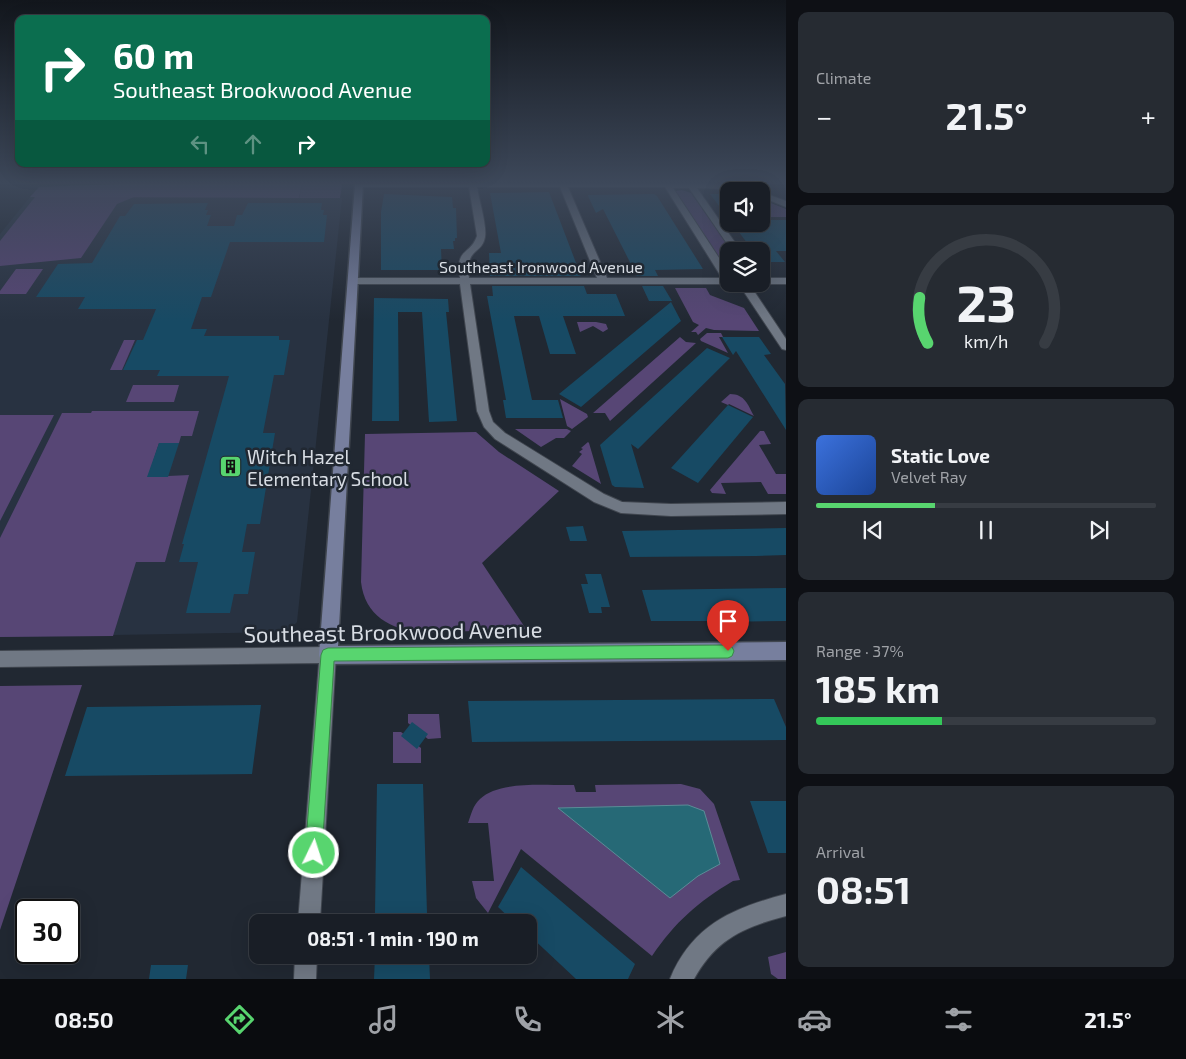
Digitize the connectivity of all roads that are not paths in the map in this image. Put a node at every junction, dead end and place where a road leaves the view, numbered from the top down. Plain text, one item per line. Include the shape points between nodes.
1 (356, 230) edge
2 (480, 230) edge
3 (582, 230) edge
4 (696, 230) edge
5 (721, 230) edge
6 (730, 242) edge
7 (720, 267) edge
8 (465, 280) junction
9 (353, 281) junction
10 (603, 281) junction
11 (720, 281) edge
12 (770, 281) edge
13 (786, 281) edge
14 (750, 292) edge
15 (786, 347) edge
16 (786, 508) edge
17 (786, 651) edge
18 (328, 655) junction
19 (0, 659) edge
20 (786, 905) edge
21 (310, 914) edge
22 (306, 964) edge
23 (305, 979) edge
24 (681, 979) edge

1 - 9 street
2 - 8 street via 479,242 463,261
3 - 10 street
4 - 7 street
5 - 6 street
8 - 9 street, Southeast Ironwood Avenue
8 - 10 street, Southeast Ironwood Avenue
8 - 16 street via 482,411 488,424 500,436 599,498 633,509
9 - 18 street
10 - 11 street, Southeast Ironwood Avenue
12 - 13 street
14 - 15 street
17 - 18 street, Southeast Brookwood Avenue
18 - 19 street, Southeast Brookwood Avenue
18 - 21 street
20 - 24 street via 730,924 702,945
22 - 23 street

